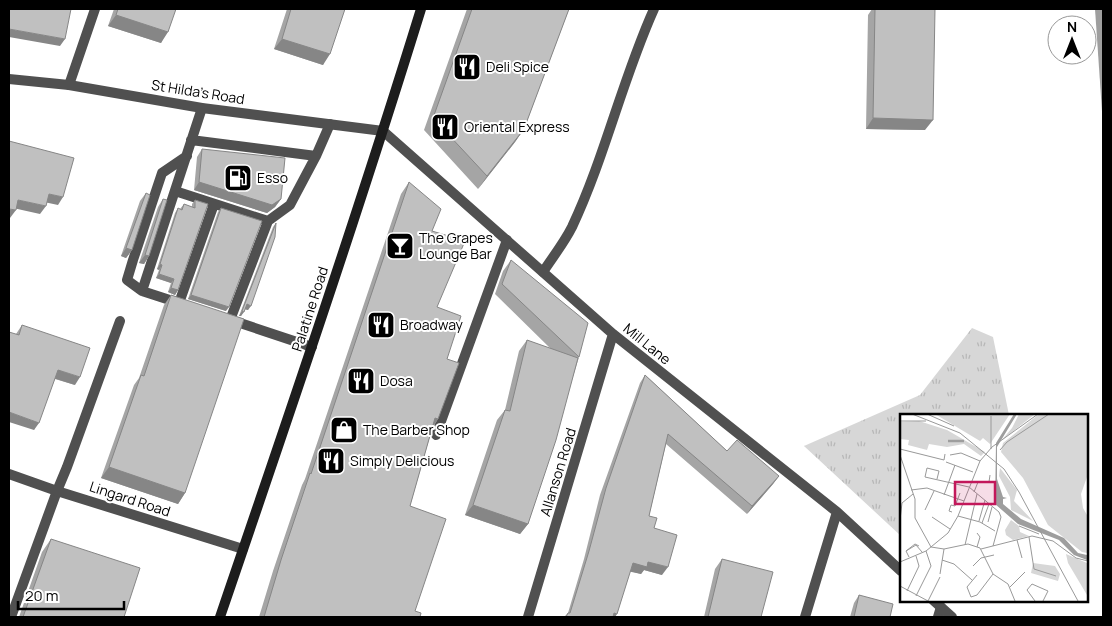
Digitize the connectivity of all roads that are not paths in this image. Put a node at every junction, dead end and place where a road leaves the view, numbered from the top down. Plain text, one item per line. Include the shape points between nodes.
1 (95, 9) edge
2 (421, 9) edge
3 (654, 9) edge
4 (9, 79) edge
5 (69, 86) junction
6 (202, 108) junction
7 (330, 124) junction
8 (383, 131) junction
9 (192, 140) junction
10 (186, 156) junction
11 (316, 156) junction
12 (175, 191) junction
13 (214, 204) junction
14 (268, 221) junction
15 (507, 240) junction
16 (543, 272) junction
17 (142, 291) junction
18 (120, 320) dead end
19 (613, 334) junction
20 (312, 346) junction
21 (436, 435) edge
22 (9, 474) edge
23 (57, 491) junction
24 (836, 512) junction
25 (243, 549) junction
26 (900, 569) edge
27 (937, 608) edge
28 (11, 617) edge
29 (220, 617) edge
30 (528, 617) edge
31 (806, 617) edge
32 (952, 617) edge

1 - 5 street
2 - 8 main road, Palatine Road
3 - 16 street via 582,203 571,229
4 - 5 street, St Hilda's Road
5 - 6 street, St Hilda's Road
6 - 7 street, St Hilda's Road
6 - 9 street
7 - 8 street, St Hilda's Road
7 - 11 street
8 - 15 street, Mill Lane
8 - 20 main road, Palatine Road
9 - 10 street
9 - 11 street
10 - 12 street
10 - 17 street via 162,173 132,260 127,280
11 - 14 street via 290,205
12 - 13 street
12 - 17 street
13 - 14 street
13 - 17 street via 183,304
14 - 20 street via 226,318
15 - 16 street, Mill Lane
15 - 21 street
16 - 19 street, Mill Lane
18 - 23 street
19 - 24 street, Mill Lane
19 - 30 street, Allanson Road
20 - 25 main road, Palatine Road
22 - 23 street, Lingard Road
23 - 25 street, Lingard Road
23 - 28 street
24 - 26 street, Mill Lane
24 - 31 street
25 - 29 main road, Palatine Road
27 - 32 street

